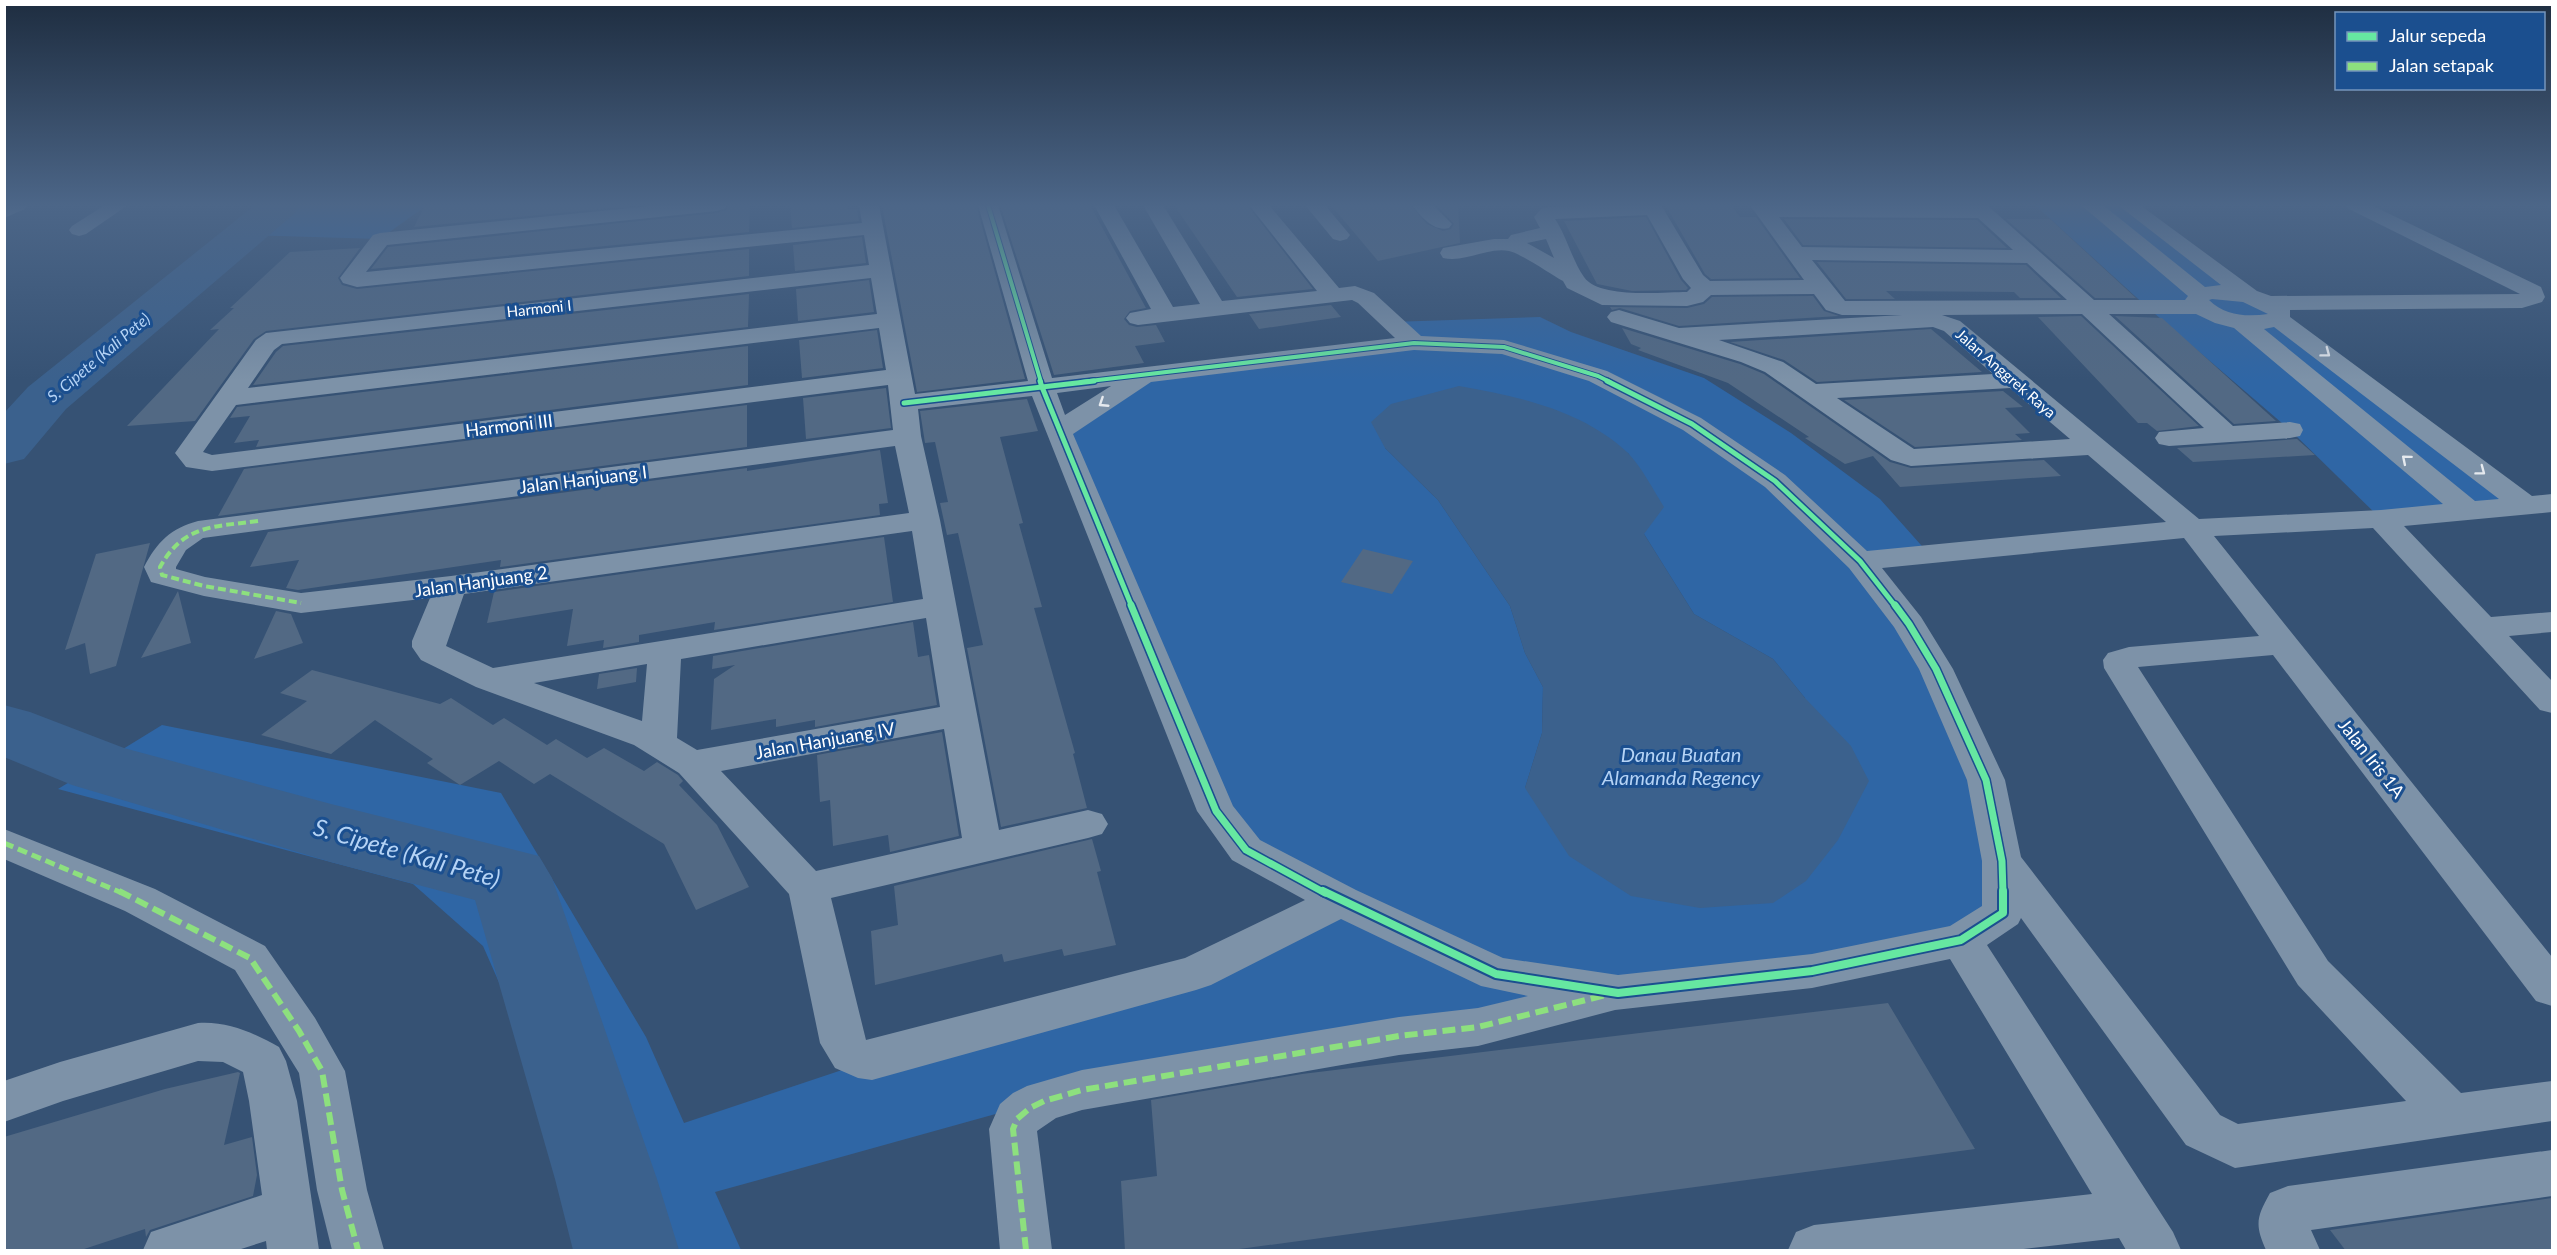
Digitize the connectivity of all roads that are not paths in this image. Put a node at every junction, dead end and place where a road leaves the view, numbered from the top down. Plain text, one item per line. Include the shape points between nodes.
1 (362, 264) edge
2 (489, 264) edge
3 (878, 264) edge
4 (1006, 264) edge
5 (1137, 264) edge
6 (1188, 264) edge
7 (1307, 264) edge
8 (1548, 264) edge
9 (1566, 264) edge
10 (1685, 264) edge
11 (1803, 264) edge
12 (2040, 264) edge
13 (2158, 264) edge
14 (2208, 264) edge
15 (2479, 264) edge
16 (879, 270) junction
17 (1572, 277) junction
18 (1821, 287) junction
19 (1705, 288) junction
20 (1333, 296) junction
21 (2201, 301) junction
22 (2266, 306) junction
23 (2088, 307) junction
24 (1215, 309) junction
25 (1165, 314) junction
26 (1619, 317) dead end
27 (1138, 318) dead end
28 (290, 319) dead end
29 (888, 320) junction
30 (2241, 322) junction
31 (1676, 335) junction
32 (274, 338) junction
33 (1414, 343) junction
34 (1146, 375) junction
35 (2014, 380) junction
36 (1043, 388) junction
37 (1810, 392) junction
38 (229, 398) junction
39 (903, 406) junction
40 (2290, 430) dead end
41 (1059, 431) junction
42 (2227, 435) junction
43 (2169, 438) dead end
44 (2093, 446) junction
45 (2539, 504) edge
46 (2467, 510) junction
47 (2381, 519) junction
48 (925, 520) junction
49 (258, 521) joint
50 (2192, 528) junction
51 (1860, 561) junction
52 (451, 586) junction
53 (940, 606) junction
54 (2553, 622) edge
55 (2484, 628) junction
56 (2282, 644) junction
57 (665, 651) junction
58 (488, 679) junction
59 (2553, 702) edge
60 (959, 715) junction
61 (658, 743) junction
62 (692, 764) junction
63 (1088, 824) dead end
64 (4, 843) edge
65 (983, 848) junction
66 (2002, 861) junction
67 (808, 888) junction
68 (1341, 901) junction
69 (1961, 940) junction
70 (2553, 988) edge
71 (1618, 993) junction
72 (2553, 1101) edge
73 (4, 1102) edge
74 (2452, 1116) junction
75 (2553, 1173) edge
76 (291, 1230) edge
77 (2143, 1232) edge
78 (169, 1251) edge
79 (357, 1251) edge
80 (1026, 1251) edge
81 (1814, 1251) edge
82 (2294, 1251) edge

1 - 2 street via 351,278
3 - 16 street
4 - 36 street
5 - 25 street
6 - 24 street
7 - 20 street
8 - 17 street
9 - 17 street
10 - 19 street
11 - 18 street
12 - 23 street
13 - 21 street
14 - 22 street
15 - 22 street via 2533,292 2534,297 2507,301
16 - 29 street
16 - 32 street, Harmoni I
17 - 19 street via 1575,283 1602,298 1687,299
18 - 19 street
18 - 23 street via 1834,305 1842,308
20 - 24 street
20 - 33 street via 1362,295
21 - 22 street via 2228,292
21 - 23 street
21 - 30 street via 2217,315
22 - 30 street via 2264,323
22 -> 45 street
23 - 42 street
24 - 25 street
25 - 27 street
26 - 31 street
28 - 32 street
29 - 38 street
29 - 39 street
46 -> 30 street
31 - 35 street, Jalan Anggrek Raya via 1935,320 1952,326
31 - 37 street via 1774,367
32 - 38 street
33 - 34 street
33 - 51 street via 1504,347 1598,376 1692,424 1775,481
34 - 36 street
34 -> 41 street
35 - 37 street
35 - 44 street, Jalan Anggrek Raya
36 - 39 street
36 - 41 street
37 - 44 street via 1911,458
38 - 39 street, Harmoni III via 189,453 196,461 212,463
39 - 48 street
39 - 49 street, Jalan Hanjuang I
40 - 42 street
41 - 68 street via 1216,812 1246,850
42 - 43 street
44 - 50 street, Jalan Anggrek Raya
45 - 46 street
46 - 47 street
47 - 50 street
47 - 55 street
48 - 52 street, Jalan Hanjuang 2
48 - 53 street
49 - 52 street, Jalan Hanjuang 2 via 198,530 180,537 163,560 162,575 301,603
50 - 51 street
50 - 56 street, Jalan Iris 1A
51 - 66 street via 1909,624 1945,688 1986,780
52 - 58 street via 429,647 433,653
53 - 57 street
53 - 60 street
54 - 55 street
55 - 59 street
56 - 70 street, Jalan Iris 1A
56 - 74 street via 2120,660 2121,668 2313,973
57 - 58 street
57 - 61 street
58 - 61 street
60 - 62 street, Jalan Hanjuang IV
60 - 65 street
61 - 62 street
62 - 67 street
63 - 65 street
64 - 79 street via 140,900 250,958 322,1071 342,1190
65 - 67 street
66 - 69 street via 2003,913
66 - 74 street via 2203,1130 2235,1146
67 - 68 street via 843,1043 855,1059 872,1060 1196,973
68 - 71 street via 1496,974
69 - 71 street via 1812,971
69 - 77 street
71 - 80 street via 1478,1027 1236,1062 1082,1090 1044,1101 1017,1119 1013,1129
72 - 74 street
73 - 76 street via 198,1042 217,1040 243,1049 262,1060 273,1101
75 - 82 street via 2288,1210 2282,1220 2282,1231
76 - 78 street
77 - 81 street

